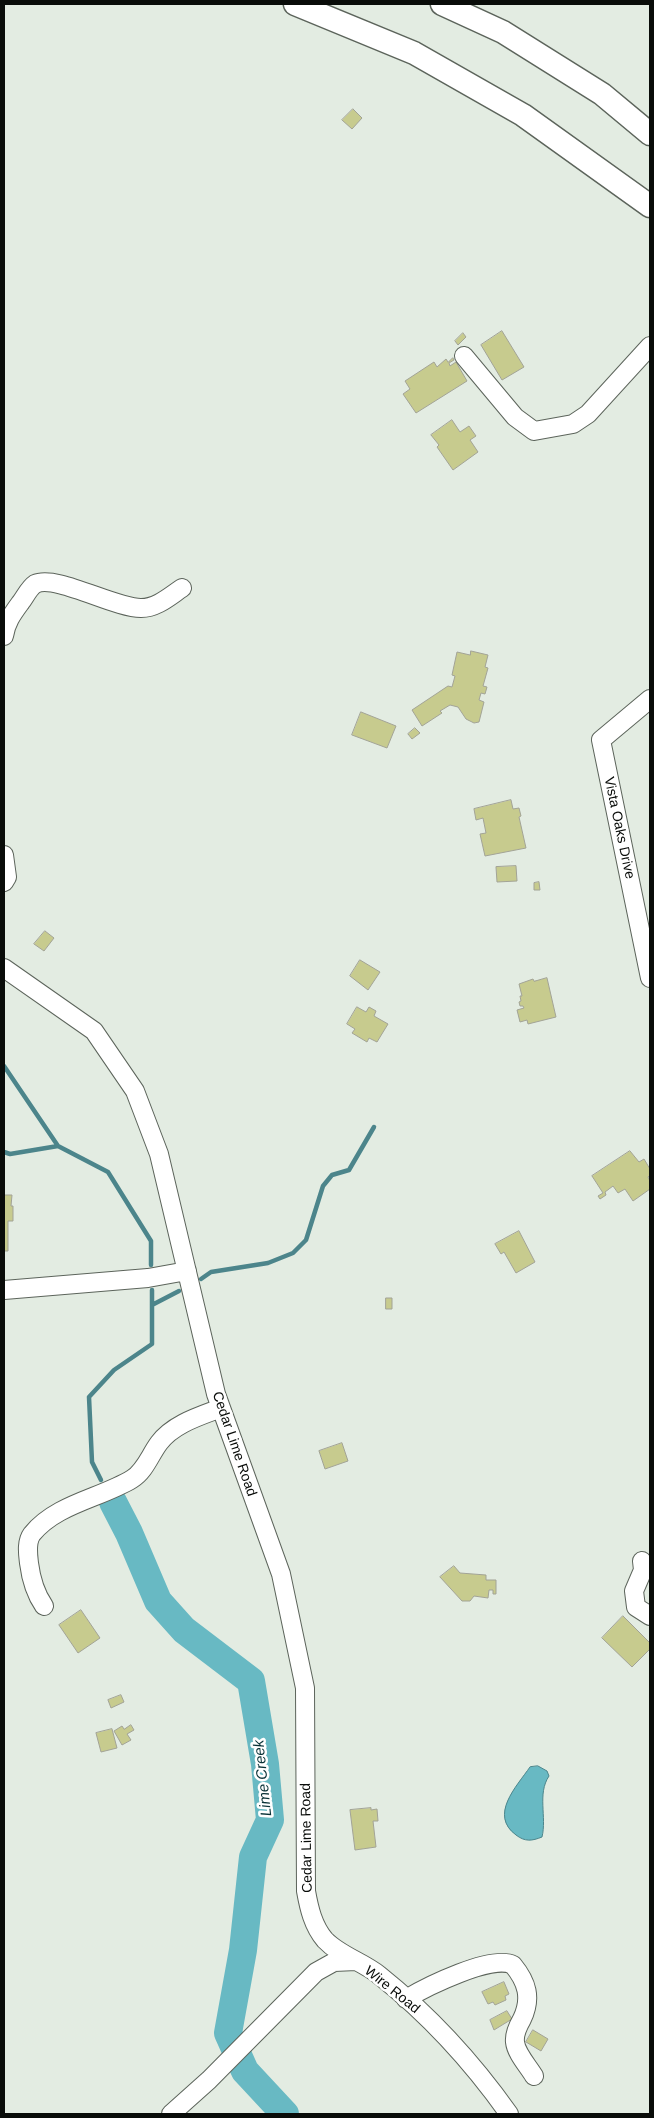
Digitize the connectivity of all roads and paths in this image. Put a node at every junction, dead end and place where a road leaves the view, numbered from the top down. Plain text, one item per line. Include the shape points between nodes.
1 (295, 4) edge
2 (442, 4) edge
3 (650, 134) edge
4 (650, 206) edge
5 (650, 346) edge
6 (464, 356) dead end
7 (182, 588) dead end
8 (4, 636) edge
9 (650, 699) edge
10 (4, 855) edge
11 (4, 882) edge
12 (4, 968) edge
13 (650, 978) edge
14 (187, 1271) junction
15 (4, 1290) edge
16 (221, 1408) junction
17 (642, 1561) dead end
18 (44, 1606) dead end
19 (650, 1616) edge
20 (356, 1962) junction
21 (406, 1999) junction
22 (534, 2076) dead end
23 (171, 2114) edge
24 (509, 2114) edge

1 - 4 main road via 414,53 523,115
2 - 3 main road via 503,32 602,94
5 - 6 street via 588,414 573,424 534,431 515,417
7 - 8 street via 156,605 143,608 124,607 77,589 42,582 33,585 22,600 6,623
9 - 13 street, Vista Oaks Drive via 601,740
10 - 11 street via 7,877
12 - 14 street, Cedar Lime Road via 94,1031 135,1091 159,1154
14 - 15 street via 148,1278
14 - 16 street, Cedar Lime Road
16 - 18 street via 182,1423 160,1441 144,1468 133,1479 54,1516 32,1535 27,1548 31,1577
16 - 20 street, Cedar Lime Road via 281,1574 305,1688 306,1891 311,1916 325,1940
17 - 19 street via 634,1591 636,1607
20 - 21 street, Wire Road via 378,1974
20 - 23 street, Wire Road via 334,1962 316,1972
21 - 22 street via 428,1986 474,1968 500,1962 513,1965 525,1984 528,2000 515,2043
21 - 24 street, Wire Road via 489,2085

